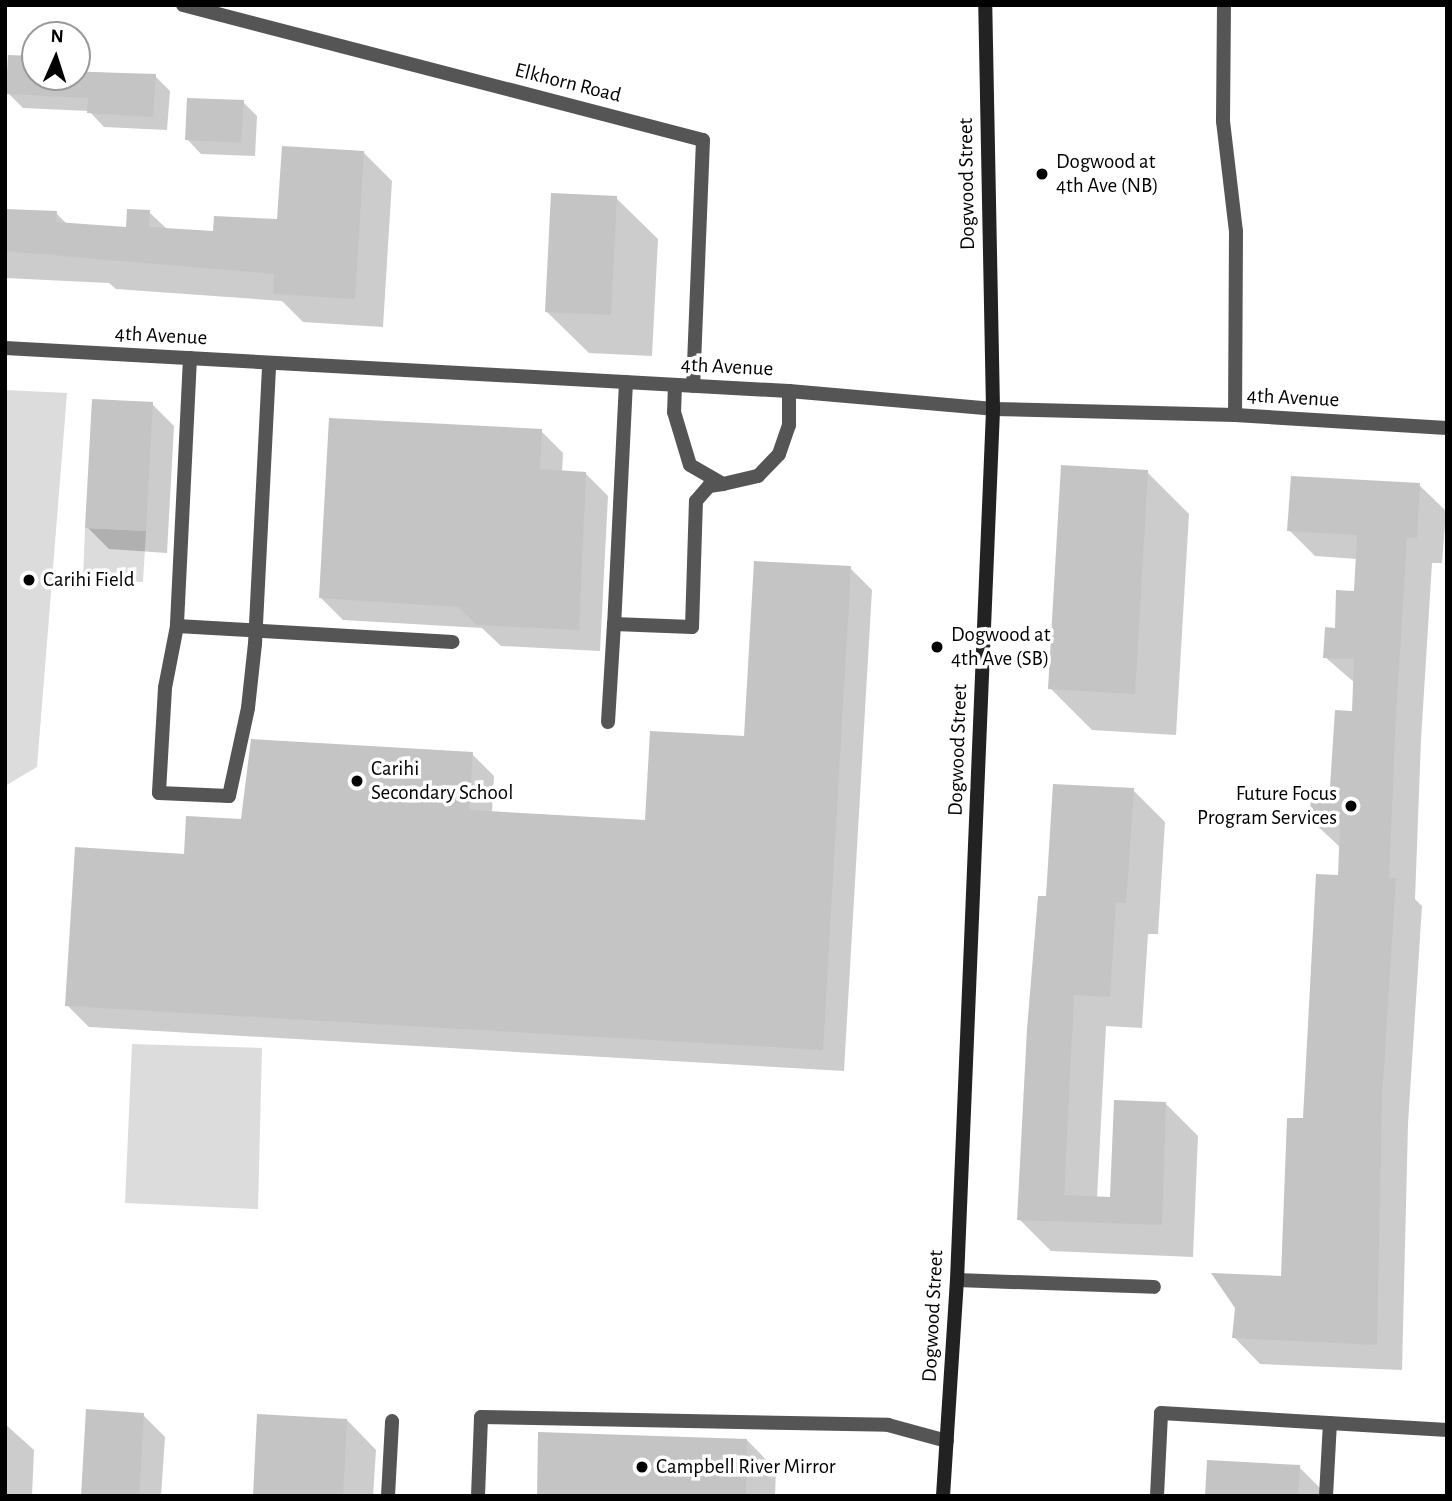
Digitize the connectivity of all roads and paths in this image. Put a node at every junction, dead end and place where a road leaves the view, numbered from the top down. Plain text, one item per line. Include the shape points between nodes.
1 (183, 5) edge
2 (985, 5) edge
3 (1224, 5) edge
4 (5, 348) edge
5 (190, 359) junction
6 (269, 363) junction
7 (626, 382) junction
8 (675, 385) junction
9 (693, 386) junction
10 (789, 391) junction
11 (993, 409) junction
12 (1235, 415) junction
13 (1447, 428) edge
14 (723, 484) junction
15 (614, 624) junction
16 (177, 626) junction
17 (255, 631) junction
18 (453, 642) dead end
19 (608, 722) dead end
20 (957, 1280) junction
21 (1154, 1287) dead end
22 (392, 1421) dead end
23 (1330, 1423) junction
24 (1447, 1430) edge
25 (947, 1441) junction
26 (388, 1496) edge
27 (478, 1496) edge
28 (943, 1496) edge
29 (1157, 1496) edge
30 (1326, 1496) edge

1 - 9 street, Elkhorn Road via 703,140
2 - 11 main road, Dogwood Street
3 - 12 street via 1223,121 1237,244
4 - 5 street, 4th Avenue
5 - 6 street, 4th Avenue
5 - 16 street
6 - 7 street, 4th Avenue
6 - 17 street
7 - 8 street, 4th Avenue
7 - 15 street
8 - 9 street, 4th Avenue
8 - 14 street via 676,421 690,465
9 - 10 street, 4th Avenue
10 - 11 street, 4th Avenue
10 - 14 street via 789,425 779,454 758,476
11 - 12 street, 4th Avenue
11 - 20 main road, Dogwood Street
12 - 13 street, 4th Avenue
14 - 15 street via 709,486 696,501 692,627
15 - 19 street
16 - 17 street
16 - 17 street via 164,688 159,793 229,796 248,708
17 - 18 street
20 - 21 street
20 - 25 main road, Dogwood Street
22 - 26 street
23 - 24 street
23 - 29 street via 1161,1413
23 - 30 street
25 - 27 street via 888,1425 481,1417
25 - 28 main road, Dogwood Street

